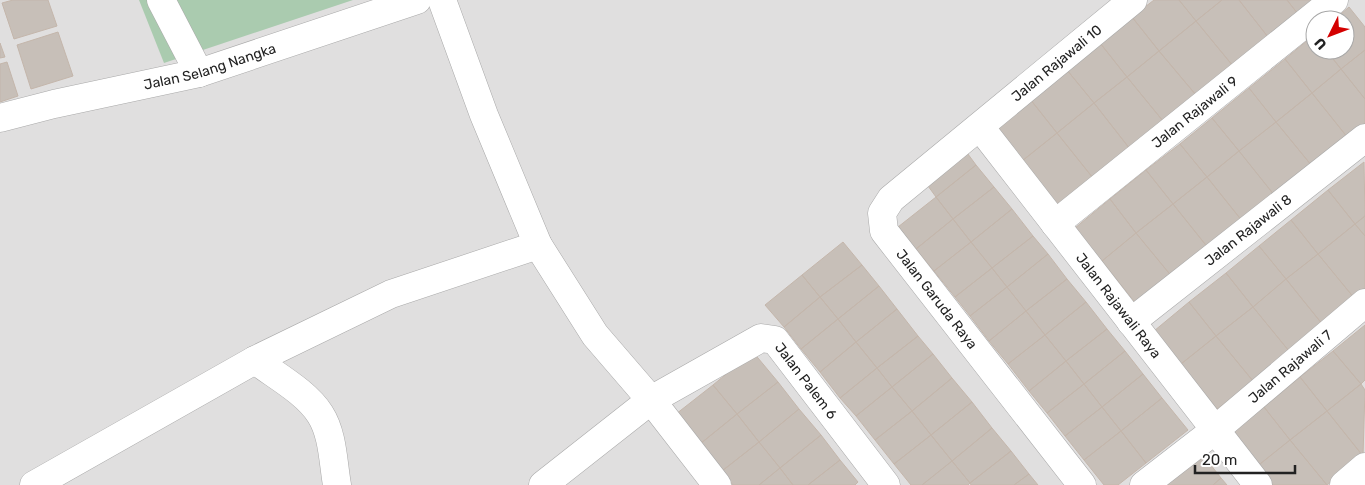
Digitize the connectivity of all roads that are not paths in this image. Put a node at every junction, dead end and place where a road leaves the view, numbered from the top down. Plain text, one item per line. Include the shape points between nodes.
1 (161, 0) edge
2 (417, 0) edge
3 (442, 0) edge
4 (1133, 0) edge
5 (1334, 0) edge
6 (199, 73) junction
7 (0, 118) edge
8 (980, 127) junction
9 (1365, 138) edge
10 (1055, 224) junction
11 (538, 245) junction
12 (1365, 303) edge
13 (1131, 322) junction
14 (255, 360) junction
15 (651, 400) junction
16 (1215, 430) junction
17 (1365, 468) edge
18 (34, 485) edge
19 (337, 485) edge
20 (544, 485) edge
21 (717, 485) edge
22 (886, 485) edge
23 (1082, 485) edge
24 (1144, 485) edge
25 (1258, 485) edge
26 (1344, 485) edge

1 - 6 street
2 - 6 street, Jalan Selang Nangka
3 - 11 street via 484,115
4 - 8 street, Jalan Rajawali 10
5 - 10 street, Jalan Rajawali 9
6 - 7 street, Jalan Selang Nangka
8 - 10 street, Jalan Rajawali Raya
8 - 23 street, Jalan Garuda Raya via 891,199 882,213 884,231
9 - 13 street, Jalan Rajawali 8
10 - 13 street, Jalan Rajawali Raya
11 - 14 street via 391,294
11 - 15 street via 595,336
12 - 16 street, Jalan Rajawali 7
13 - 16 street, Jalan Rajawali Raya
14 - 18 street
14 - 19 street via 320,414 328,432
15 - 20 street, Jalan Palem 6
15 - 21 street
15 - 22 street, Jalan Palem 6 via 760,338 775,340
16 - 24 street, Jalan Rajawali 7
16 - 25 street, Jalan Rajawali Raya
17 - 26 street

